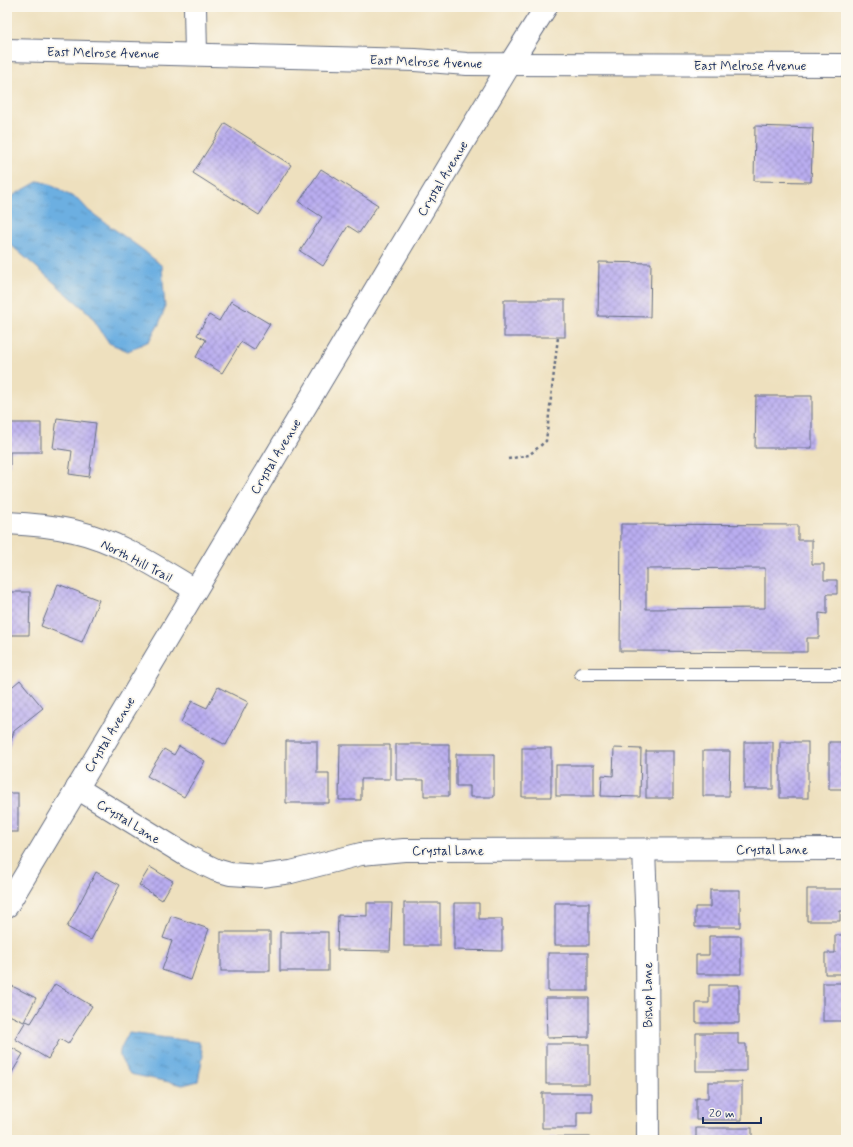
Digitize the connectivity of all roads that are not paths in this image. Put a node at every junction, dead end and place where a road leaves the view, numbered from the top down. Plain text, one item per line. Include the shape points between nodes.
1 (195, 7) edge
2 (546, 7) edge
3 (7, 50) edge
4 (196, 54) junction
5 (510, 64) junction
6 (846, 65) edge
7 (7, 523) edge
8 (195, 590) junction
9 (581, 674) dead end
10 (846, 674) edge
11 (77, 788) junction
12 (846, 849) edge
13 (644, 850) junction
14 (7, 906) edge
15 (648, 1140) edge

1 - 4 street
2 - 5 street, Crystal Avenue
3 - 4 street, East Melrose Avenue
4 - 5 street, East Melrose Avenue
5 - 6 street, East Melrose Avenue
5 - 8 street, Crystal Avenue
7 - 8 street, North Hill Trail via 31,524 75,532 116,546
8 - 11 street, Crystal Avenue
9 - 10 lane
11 - 13 street, Crystal Lane via 189,857 216,870 246,876 290,872 361,854 404,850
11 - 14 street, Crystal Avenue
12 - 13 street, Crystal Lane
13 - 15 street, Bishop Lane

